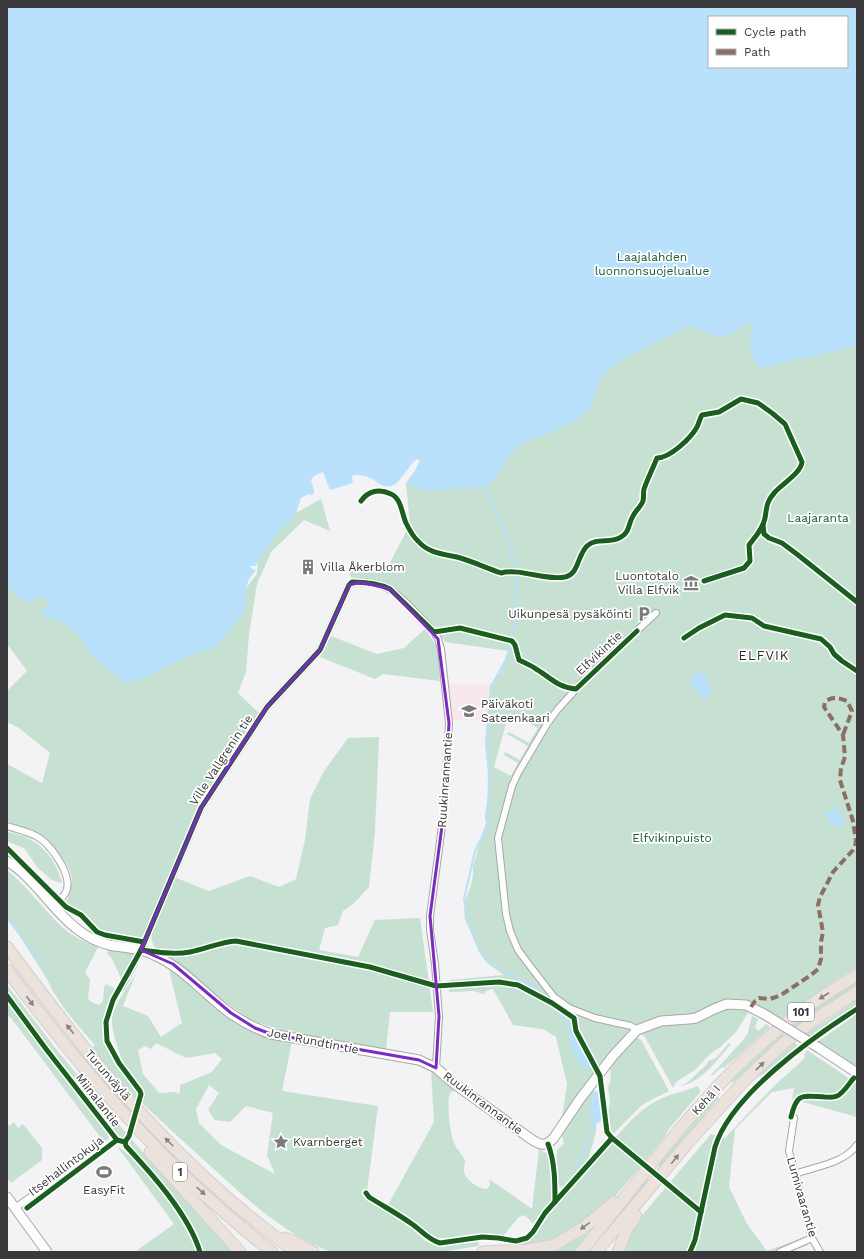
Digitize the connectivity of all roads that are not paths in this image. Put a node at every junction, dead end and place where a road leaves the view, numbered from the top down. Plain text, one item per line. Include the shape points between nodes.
1 (352, 582) joint
2 (656, 613) dead end
3 (7, 826) edge
4 (7, 856) edge
5 (11, 864) edge
6 (55, 907) junction
7 (7, 947) edge
8 (141, 950) junction
9 (7, 970) edge
10 (857, 975) edge
11 (120, 987) dead end
12 (857, 992) edge
13 (637, 1030) junction
14 (436, 1068) junction
15 (857, 1073) edge
16 (96, 1083) junction
17 (794, 1118) dead end
18 (857, 1145) edge
19 (795, 1174) junction
20 (55, 1178) dead end
21 (635, 1183) junction
22 (650, 1189) junction
23 (7, 1197) edge
24 (11, 1211) edge
25 (222, 1231) junction
26 (271, 1234) junction
27 (812, 1238) junction
28 (557, 1244) junction
29 (598, 1251) edge
30 (47, 1252) edge
31 (240, 1252) edge
32 (246, 1252) edge
33 (272, 1252) edge
34 (296, 1252) edge
35 (313, 1252) edge
36 (483, 1252) edge
37 (542, 1252) edge
38 (581, 1252) edge
39 (618, 1252) edge
40 (780, 1252) edge
41 (820, 1252) edge

1 - 8 street, Ville Vallgrenin tie via 320,650 267,707 201,808
1 - 14 street, Ruukinrannantie via 383,585 390,589 434,632 441,649 449,723 444,812 430,916 439,1016
2 - 13 street, Elfvikintie via 586,678 547,724 512,786 498,838 506,914 518,950 554,997 569,1008
3 - 6 street via 36,836 48,845 63,868 67,876 67,890
4 - 5 street, Joel Rundtin tie
5 - 6 street, Joel Rundtin tie
6 - 8 street, Joel Rundtin tie via 70,923 90,937 109,945
26 -> 7 highway, Turunväylä / 1 via 193,1166 151,1124 94,1060
8 - 11 street, Ville Vallgrenin tie
8 - 14 street, Joel Rundtin tie via 173,964 231,1014 255,1028 278,1036 419,1060
9 -> 16 highway, Turunväylä / 1
10 -> 21 highway, Kehä I / 101 via 812,1004 750,1054 705,1100
22 -> 12 highway, Kehä I / 101 via 727,1099 772,1054 809,1024
13 - 14 street, Ruukinrannantie via 613,1056 548,1144 537,1143 531,1139
13 - 15 street, Ruukinrannantie, bridge via 661,1021 696,1018 727,1004 746,1005
16 - 25 highway via 103,1099
16 -> 33 highway, Turunväylä / 1 via 184,1176
17 - 19 street, Lumivaarantie via 789,1151
18 - 19 street via 840,1160
19 - 27 street, Lumivaarantie
20 - 24 street, Itsehallintokuja
21 -> 28 highway via 583,1228
21 - 38 highway, Kehä I / 101
22 - 29 highway, Kehä I / 101
22 - 39 highway via 626,1231
23 - 24 street
24 - 30 street
25 - 31 highway
25 - 32 highway
26 - 34 highway, Turunväylä / 1
26 - 35 highway via 293,1241
27 - 40 street
27 - 41 street, Lumivaarantie
28 - 36 highway via 528,1250
28 - 37 highway

